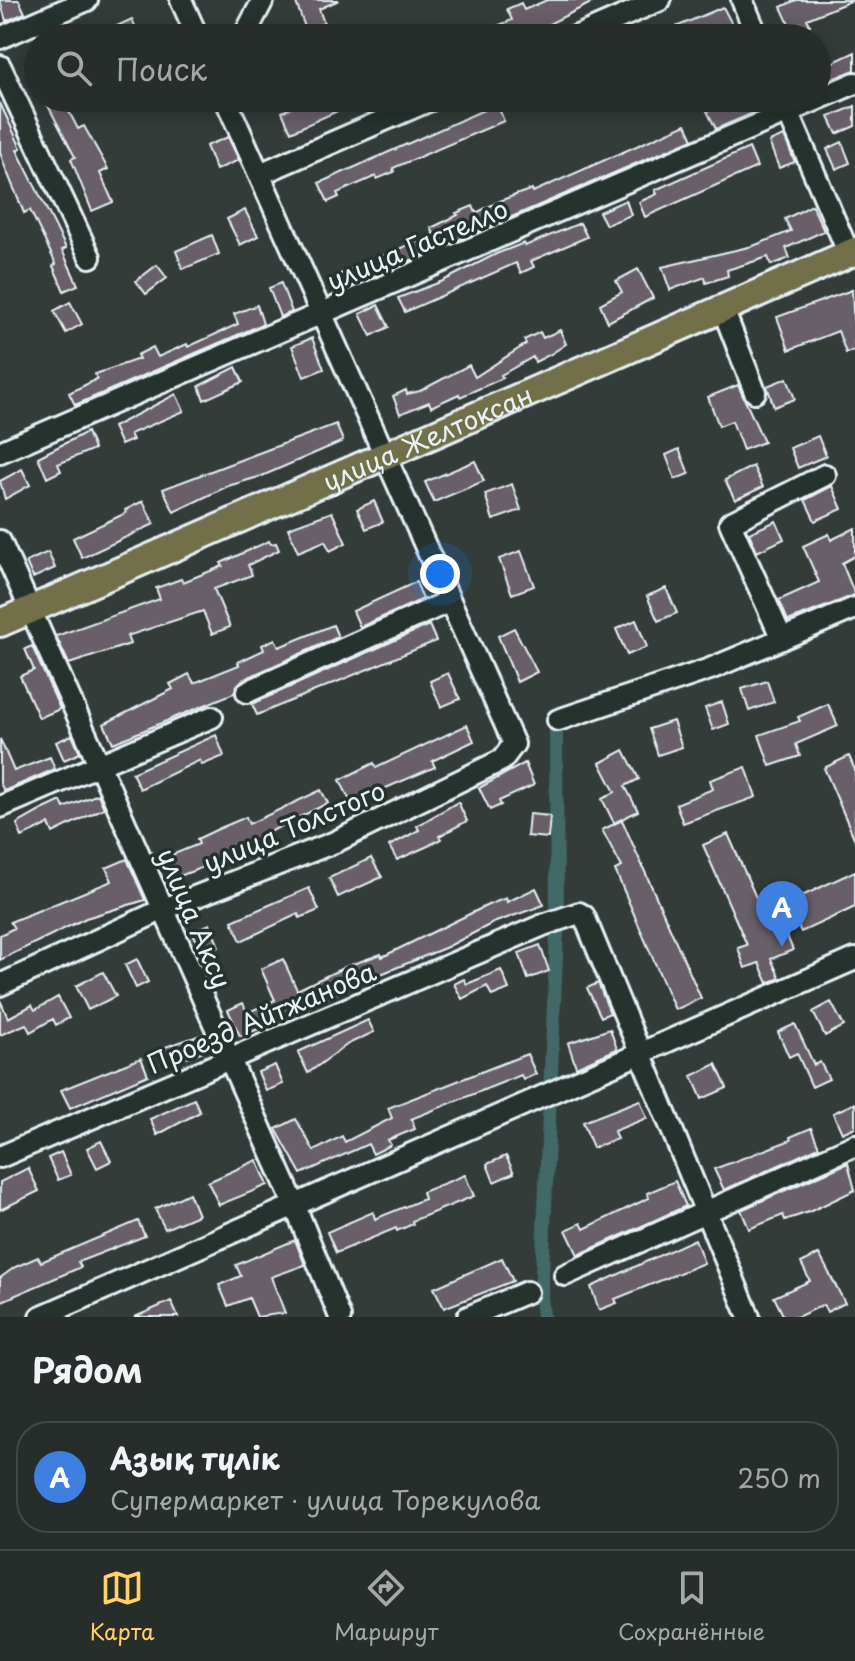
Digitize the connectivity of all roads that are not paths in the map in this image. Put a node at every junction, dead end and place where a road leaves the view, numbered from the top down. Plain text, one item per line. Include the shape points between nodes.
1 (87, 0) edge
2 (181, 0) edge
3 (263, 0) edge
4 (660, 0) edge
5 (742, 0) edge
6 (32, 24) edge
7 (192, 24) edge
8 (250, 24) edge
9 (605, 24) edge
10 (752, 24) edge
11 (24, 28) edge
12 (0, 38) edge
13 (0, 66) edge
14 (855, 83) edge
15 (831, 91) edge
16 (231, 112) edge
17 (403, 112) edge
18 (769, 112) edge
19 (788, 112) edge
20 (260, 174) junction
21 (852, 253) edge
22 (90, 257) dead end
23 (723, 309) junction
24 (320, 314) junction
25 (755, 392) dead end
26 (0, 452) edge
27 (385, 457) junction
28 (825, 475) dead end
29 (0, 541) edge
30 (450, 601) junction
31 (855, 608) edge
32 (31, 609) junction
33 (0, 623) edge
34 (782, 639) junction
35 (247, 692) dead end
36 (212, 717) dead end
37 (558, 720) dead end
38 (98, 765) junction
39 (0, 807) edge
40 (164, 909) junction
41 (855, 959) edge
42 (0, 985) edge
43 (643, 1055) junction
44 (227, 1060) junction
45 (855, 1145) edge
46 (0, 1157) edge
47 (295, 1206) junction
48 (706, 1212) junction
49 (565, 1275) dead end
50 (527, 1292) dead end
51 (40, 1317) edge
52 (340, 1317) edge
53 (468, 1317) edge
54 (749, 1317) edge

1 - 6 street
2 - 7 street
3 - 8 street
4 - 9 street
5 - 10 street
11 - 12 street
13 - 22 street
14 - 15 street, улица Гастелло
16 - 20 street
17 - 20 street
18 - 24 street, улица Гастелло
19 - 21 street
20 - 24 street
21 - 23 main road, улица Желтоксан
23 - 25 street
23 - 27 main road, улица Желтоксан
24 - 26 street, улица Гастелло
24 - 27 street
27 - 30 street
27 - 32 main road, улица Желтоксан
28 - 34 street via 730,523
29 - 32 street, улица Аксу
30 - 35 street
30 - 40 street, улица Толстого via 514,744 502,760 335,842
31 - 34 street
32 - 33 main road, улица Желтоксан
32 - 38 street, улица Аксу
34 - 37 street
36 - 38 street
38 - 39 street
38 - 40 street, улица Аксу
40 - 42 street, улица Толстого
40 - 44 street, улица Аксу
41 - 43 street
43 - 44 street, Проезд Айтжанова via 584,916 571,914
43 - 47 street
43 - 48 street
44 - 46 street, Проезд Айтжанова
44 - 47 street, улица Аксу
45 - 48 street
47 - 51 street
47 - 52 street, улица Аксу
48 - 49 street
48 - 54 street
50 - 53 street

